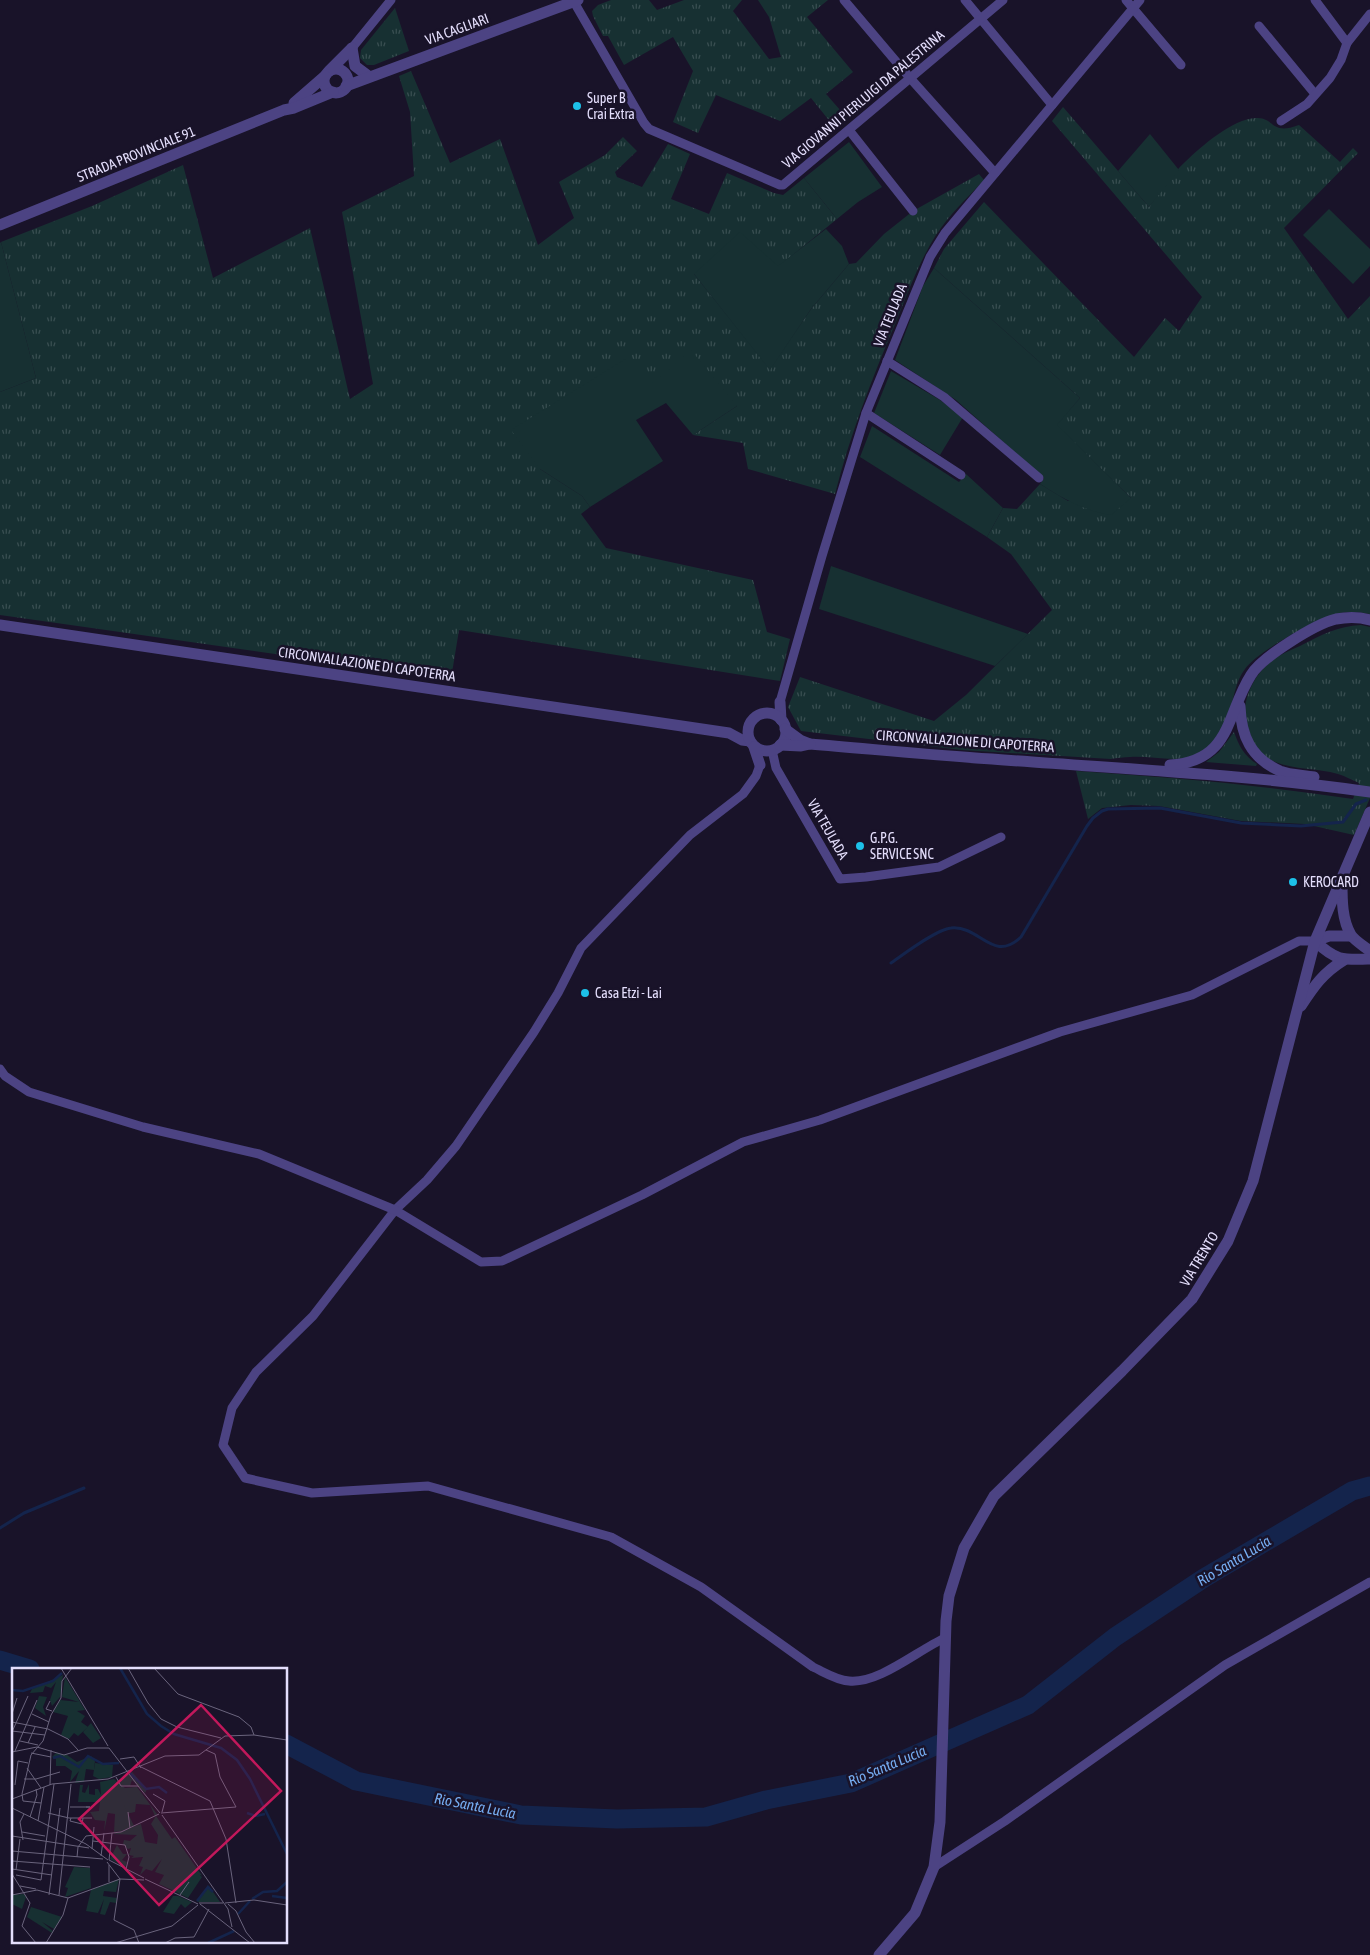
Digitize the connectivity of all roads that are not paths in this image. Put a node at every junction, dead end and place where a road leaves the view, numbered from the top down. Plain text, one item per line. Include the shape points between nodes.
1 (391, 0) edge
2 (844, 0) edge
3 (965, 0) edge
4 (1003, 0) edge
5 (1126, 0) edge
6 (1140, 0) edge
7 (1315, 0) edge
8 (576, 1) edge
9 (1134, 9) junction
10 (1370, 14) edge
11 (981, 18) junction
12 (1258, 26) dead end
13 (1347, 43) junction
14 (352, 48) junction
15 (1181, 65) dead end
16 (327, 74) junction
17 (371, 75) junction
18 (345, 78) junction
19 (910, 78) junction
20 (333, 92) junction
21 (1315, 94) junction
22 (1052, 105) junction
23 (284, 110) junction
24 (1281, 121) dead end
25 (849, 130) junction
26 (995, 173) junction
27 (913, 211) dead end
28 (0, 225) edge
29 (887, 361) junction
30 (866, 413) junction
31 (961, 475) dead end
32 (1039, 478) dead end
33 (1370, 620) edge
34 (0, 625) edge
35 (1239, 701) junction
36 (780, 702) junction
37 (766, 714) junction
38 (750, 723) junction
39 (783, 725) junction
40 (729, 733) junction
41 (752, 744) junction
42 (810, 744) junction
43 (773, 749) junction
44 (760, 765) junction
45 (1124, 767) junction
46 (1336, 787) junction
47 (1370, 792) edge
48 (1370, 812) edge
49 (1001, 837) dead end
50 (1342, 876) junction
51 (1351, 936) junction
52 (1315, 941) junction
53 (1370, 951) edge
54 (1370, 959) edge
55 (1344, 960) junction
56 (1296, 1014) junction
57 (0, 1069) edge
58 (396, 1210) junction
59 (1370, 1582) edge
60 (945, 1638) junction
61 (934, 1867) junction
62 (880, 1955) edge

1 - 14 street
2 - 19 street
3 - 11 street
4 - 11 street, VIA GIOVANNI PIERLUIGI DA PALESTRINA
5 - 9 street
6 - 9 street, VIA TEULADA
7 - 13 street
8 - 17 street, VIA CAGLIARI
8 - 25 street, VIA GIOVANNI PIERLUIGI DA PALESTRINA via 644,123 654,133 783,185
9 - 15 street
9 - 22 street, VIA TEULADA
10 - 13 street
11 - 19 street, VIA GIOVANNI PIERLUIGI DA PALESTRINA
11 - 22 street
12 - 21 street
13 - 21 street via 1330,78
14 - 16 street
14 - 17 street via 355,66
14 - 18 street via 346,58
16 - 18 street via 337,69
16 - 20 street via 326,88
16 - 23 street
17 - 18 street
18 - 20 street via 340,92
19 - 25 street, VIA GIOVANNI PIERLUIGI DA PALESTRINA
19 - 26 street
20 - 23 street
21 - 24 street via 1308,104
22 - 26 street, VIA TEULADA
23 - 28 street, STRADA PROVINCIALE 91
25 - 27 street
26 - 29 street, VIA TEULADA via 930,257
29 - 30 street, VIA TEULADA
29 - 32 street via 944,397
30 - 31 street
30 - 36 street, VIA TEULADA
33 - 35 street via 1336,619 1276,651 1252,673
34 - 40 street, CIRCONVALLAZIONE DI CAPOTERRA
35 - 45 street via 1222,738 1212,750 1197,759 1168,766 1142,764
35 - 46 street via 1245,738 1265,762 1281,772 1322,778
36 - 37 street
36 - 39 street
37 - 38 street via 759,715
37 - 39 street via 776,716
38 - 40 street
38 - 41 street via 748,735
39 - 42 street
39 - 43 street via 785,738
40 - 41 street, CIRCONVALLAZIONE DI CAPOTERRA
41 - 43 street
41 - 44 street
42 - 43 street, CIRCONVALLAZIONE DI CAPOTERRA
42 - 45 street, CIRCONVALLAZIONE DI CAPOTERRA via 992,760
43 - 44 street
43 - 49 street, VIA TEULADA via 776,768 840,879 939,867
44 - 58 street via 743,794 690,835 580,948 534,1032 456,1146
45 - 46 street, CIRCONVALLAZIONE DI CAPOTERRA
46 - 47 street, CIRCONVALLAZIONE DI CAPOTERRA
48 - 50 street, VIA TRENTO
50 - 51 street via 1342,901
50 - 52 street, VIA TRENTO
51 - 52 street via 1328,936
51 - 53 street
52 - 55 street via 1328,954
52 - 56 street, VIA TRENTO
52 - 58 street via 1299,941 1192,995 1060,1032 820,1120 743,1142 642,1195 502,1261 481,1262
54 - 55 street
55 - 56 street via 1318,981
56 - 60 street, VIA TRENTO via 1253,1181 1228,1241 1192,1299 994,1496 968,1539 954,1577
57 - 58 street via 29,1092 143,1126 259,1154
58 - 60 street via 313,1316 256,1372 232,1408 223,1445 245,1478 312,1493 428,1486 612,1537 701,1587 813,1666 848,1681 862,1681 883,1673
59 - 61 street via 1225,1665 1005,1821
60 - 61 street, VIA TRENTO via 940,1822
61 - 62 street, VIA TRENTO via 914,1913

